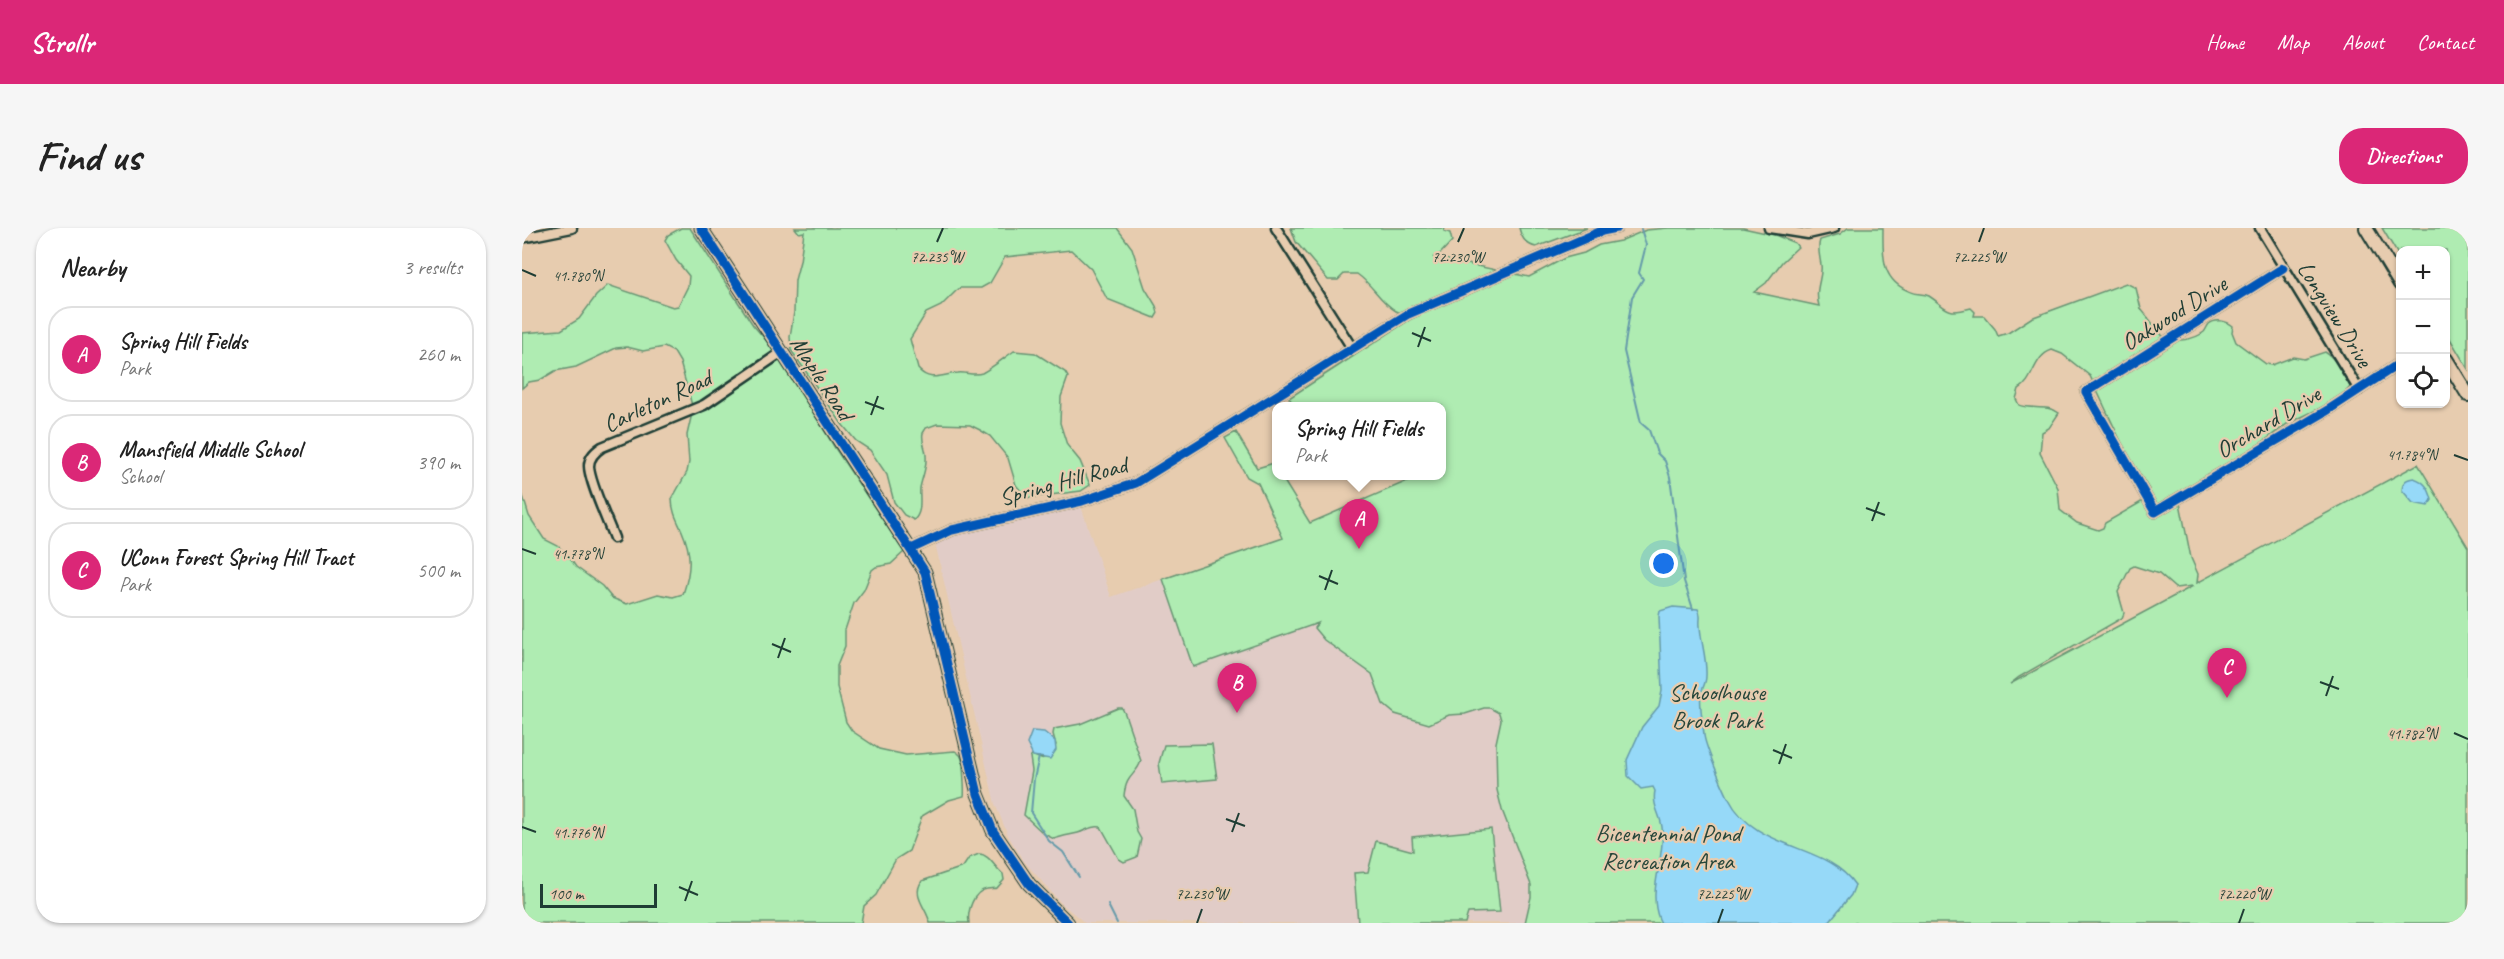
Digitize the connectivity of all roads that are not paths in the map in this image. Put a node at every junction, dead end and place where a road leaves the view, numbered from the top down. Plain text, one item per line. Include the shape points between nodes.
1 (572, 228) edge
2 (701, 228) edge
3 (1276, 228) edge
4 (1617, 228) edge
5 (1769, 228) edge
6 (1834, 228) edge
7 (2260, 228) edge
8 (2367, 228) edge
9 (522, 238) edge
10 (2283, 268) junction
11 (2396, 277) edge
12 (1352, 348) junction
13 (782, 352) junction
14 (2396, 366) edge
15 (2450, 367) edge
16 (2359, 390) junction
17 (2468, 396) edge
18 (2155, 512) joint
19 (614, 538) dead end
20 (911, 549) junction
21 (1068, 923) edge

1 - 9 street
2 - 13 street, Maple Road
3 - 12 street
4 - 12 street, Spring Hill Road via 1408,314
5 - 6 street via 1808,234
7 - 10 street, Longview Drive
8 - 11 main road
10 - 16 street, Longview Drive
10 - 18 street, Oakwood Drive via 2086,392
12 - 20 street, Spring Hill Road via 1136,483 1082,501 952,530
13 - 19 street, Carleton Road via 704,405 602,447 594,454 589,467 591,477
13 - 20 street, Maple Road
14 - 16 street, Orchard Drive
15 - 17 main road
16 - 18 street, Orchard Drive
20 - 21 street via 925,572 978,794 993,831 1029,884

